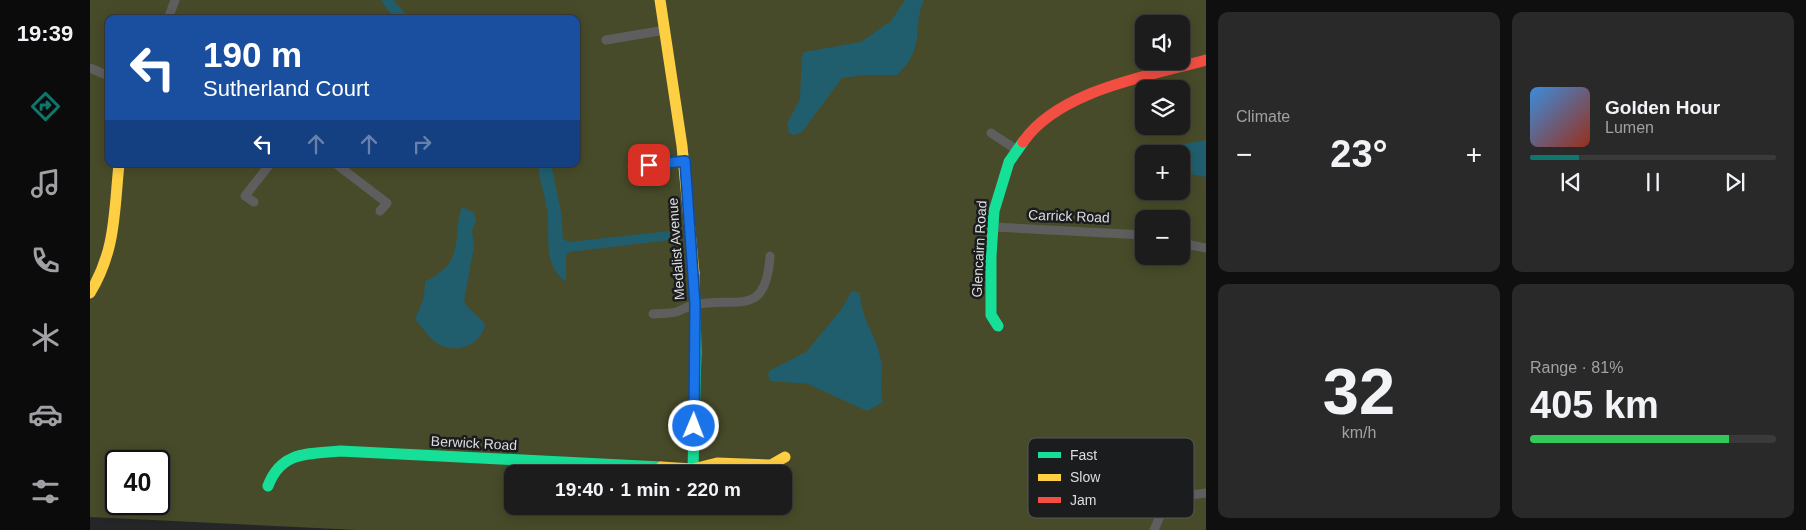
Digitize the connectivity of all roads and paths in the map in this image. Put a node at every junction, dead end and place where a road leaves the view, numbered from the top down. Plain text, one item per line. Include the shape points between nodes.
1 (175, 0) edge
2 (660, 0) edge
3 (169, 15) edge
4 (665, 30) junction
5 (606, 40) dead end
6 (1206, 60) edge
7 (90, 68) edge
8 (105, 74) edge
9 (991, 133) dead end
10 (1017, 150) junction
11 (685, 161) junction
12 (119, 167) edge
13 (268, 167) edge
14 (340, 167) edge
15 (632, 167) dead end
16 (254, 202) dead end
17 (380, 211) dead end
18 (993, 227) junction
19 (1135, 234) edge
20 (1190, 244) edge
21 (1206, 248) edge
22 (770, 256) dead end
23 (90, 293) edge
24 (695, 304) junction
25 (652, 314) dead end
26 (998, 326) dead end
27 (785, 457) dead end
28 (614, 465) edge
29 (692, 465) edge
30 (709, 465) edge
31 (771, 465) edge
32 (771, 465) edge
33 (268, 486) dead end
34 (1159, 518) edge
35 (1154, 530) edge

1 - 3 street
2 - 4 street, Medalist Avenue
4 - 5 street
4 - 11 street, Medalist Avenue
6 - 10 street, Glencairn Road via 1114,86 1063,105 1035,127
7 - 8 street
9 - 10 street
10 - 18 street, Glencairn Road via 999,189
11 - 15 street
11 - 24 street, Medalist Avenue
12 - 23 street via 112,248 100,279
13 - 16 street via 245,196
14 - 17 street via 386,203
18 - 19 street, Carrick Road
18 - 26 street, Glencairn Road via 991,315
20 - 21 street
22 - 24 street via 765,283 751,299 738,304
24 - 25 street via 676,312
24 - 29 street, Medalist Avenue
27 - 32 street, Berwick Road
28 - 33 street, Berwick Road via 340,451 282,463
30 - 31 street, Berwick Road
34 - 35 street

